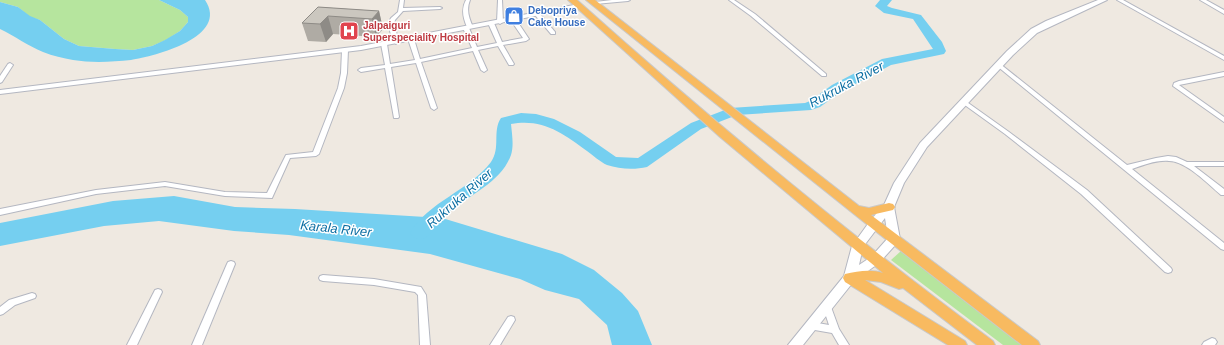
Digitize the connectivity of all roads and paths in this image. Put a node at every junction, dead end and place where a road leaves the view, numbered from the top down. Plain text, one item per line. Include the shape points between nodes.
1 (402, 0) edge
2 (468, 0) edge
3 (500, 0) edge
4 (628, 0) edge
5 (731, 0) edge
6 (1104, 0) edge
7 (1119, 0) edge
8 (1202, 0) edge
9 (593, 2) edge
10 (576, 3) edge
11 (1224, 7) edge
12 (440, 8) dead end
13 (1216, 8) junction
14 (401, 10) junction
15 (1224, 12) edge
16 (537, 14) junction
17 (513, 19) junction
18 (500, 22) junction
19 (491, 23) junction
20 (468, 28) junction
21 (553, 33) dead end
22 (411, 39) junction
23 (396, 42) junction
24 (384, 44) junction
25 (500, 45) junction
26 (345, 50) junction
27 (475, 50) junction
28 (1224, 58) edge
29 (418, 61) junction
30 (511, 64) dead end
31 (10, 65) dead end
32 (999, 65) junction
33 (388, 66) junction
34 (361, 70) dead end
35 (484, 70) dead end
36 (1224, 74) edge
37 (824, 75) dead end
38 (0, 80) edge
39 (0, 92) edge
40 (964, 102) junction
41 (434, 108) dead end
42 (396, 117) dead end
43 (1224, 120) edge
44 (1186, 164) junction
45 (1224, 164) edge
46 (1125, 168) junction
47 (1224, 193) edge
48 (889, 207) junction
49 (856, 209) junction
50 (0, 212) edge
51 (874, 224) junction
52 (894, 239) junction
53 (858, 246) junction
54 (1224, 247) edge
55 (876, 260) junction
56 (231, 264) dead end
57 (1168, 270) dead end
58 (323, 278) dead end
59 (850, 278) junction
60 (158, 292) dead end
61 (32, 296) dead end
62 (923, 297) junction
63 (828, 307) junction
64 (0, 312) edge
65 (511, 320) dead end
66 (812, 326) junction
67 (835, 330) junction
68 (132, 345) edge
69 (197, 345) edge
70 (425, 345) edge
71 (495, 345) edge
72 (795, 345) edge
73 (844, 345) edge
74 (960, 345) edge
75 (988, 345) edge
76 (1033, 345) edge

1 - 14 street
2 - 20 street via 465,9
3 - 18 street
4 - 9 street
5 - 37 street via 753,15
6 - 32 main road via 1049,22 1034,31
7 - 28 street
8 - 13 street
9 - 10 highway
9 - 49 highway
10 - 16 street
10 - 53 highway via 682,98
11 - 13 street
12 - 14 street
13 - 15 street
14 - 23 street via 391,24
16 - 17 street
16 - 21 street
17 - 18 street
17 - 25 street via 526,39
18 - 19 street
19 - 20 street
19 - 25 street
20 - 22 street
20 - 27 street
22 - 23 street
22 - 29 street
23 - 24 street
24 - 26 street
24 - 33 street
25 - 27 street
25 - 30 street
26 - 39 street
26 - 50 street via 341,88 316,154 288,156 269,196 225,194 165,184 96,192
27 - 29 street
27 - 35 street
29 - 33 street
29 - 41 street
31 - 38 street
32 - 40 main road
32 - 46 street
33 - 34 street
33 - 42 street
36 - 43 street via 1181,82 1176,86
40 - 48 main road via 923,145 899,183
40 - 57 street via 1084,192
44 - 45 street
44 - 46 street via 1170,158
44 - 47 street
46 - 54 street
48 - 49 highway via 869,212
48 - 51 main road
48 - 52 main road
49 - 51 highway
51 - 52 highway
51 - 53 main road
52 - 55 main road
52 - 76 highway
53 - 55 highway
53 - 59 main road
55 - 59 main road
55 - 62 highway
56 - 69 street
58 - 70 street via 418,289 422,295
59 - 62 highway via 862,275 880,276
59 - 63 main road
59 - 74 highway
60 - 68 street
61 - 64 street via 12,302
62 - 75 highway
63 - 66 main road
63 - 67 street
65 - 71 street
66 - 67 street
66 - 72 main road
67 - 73 street

